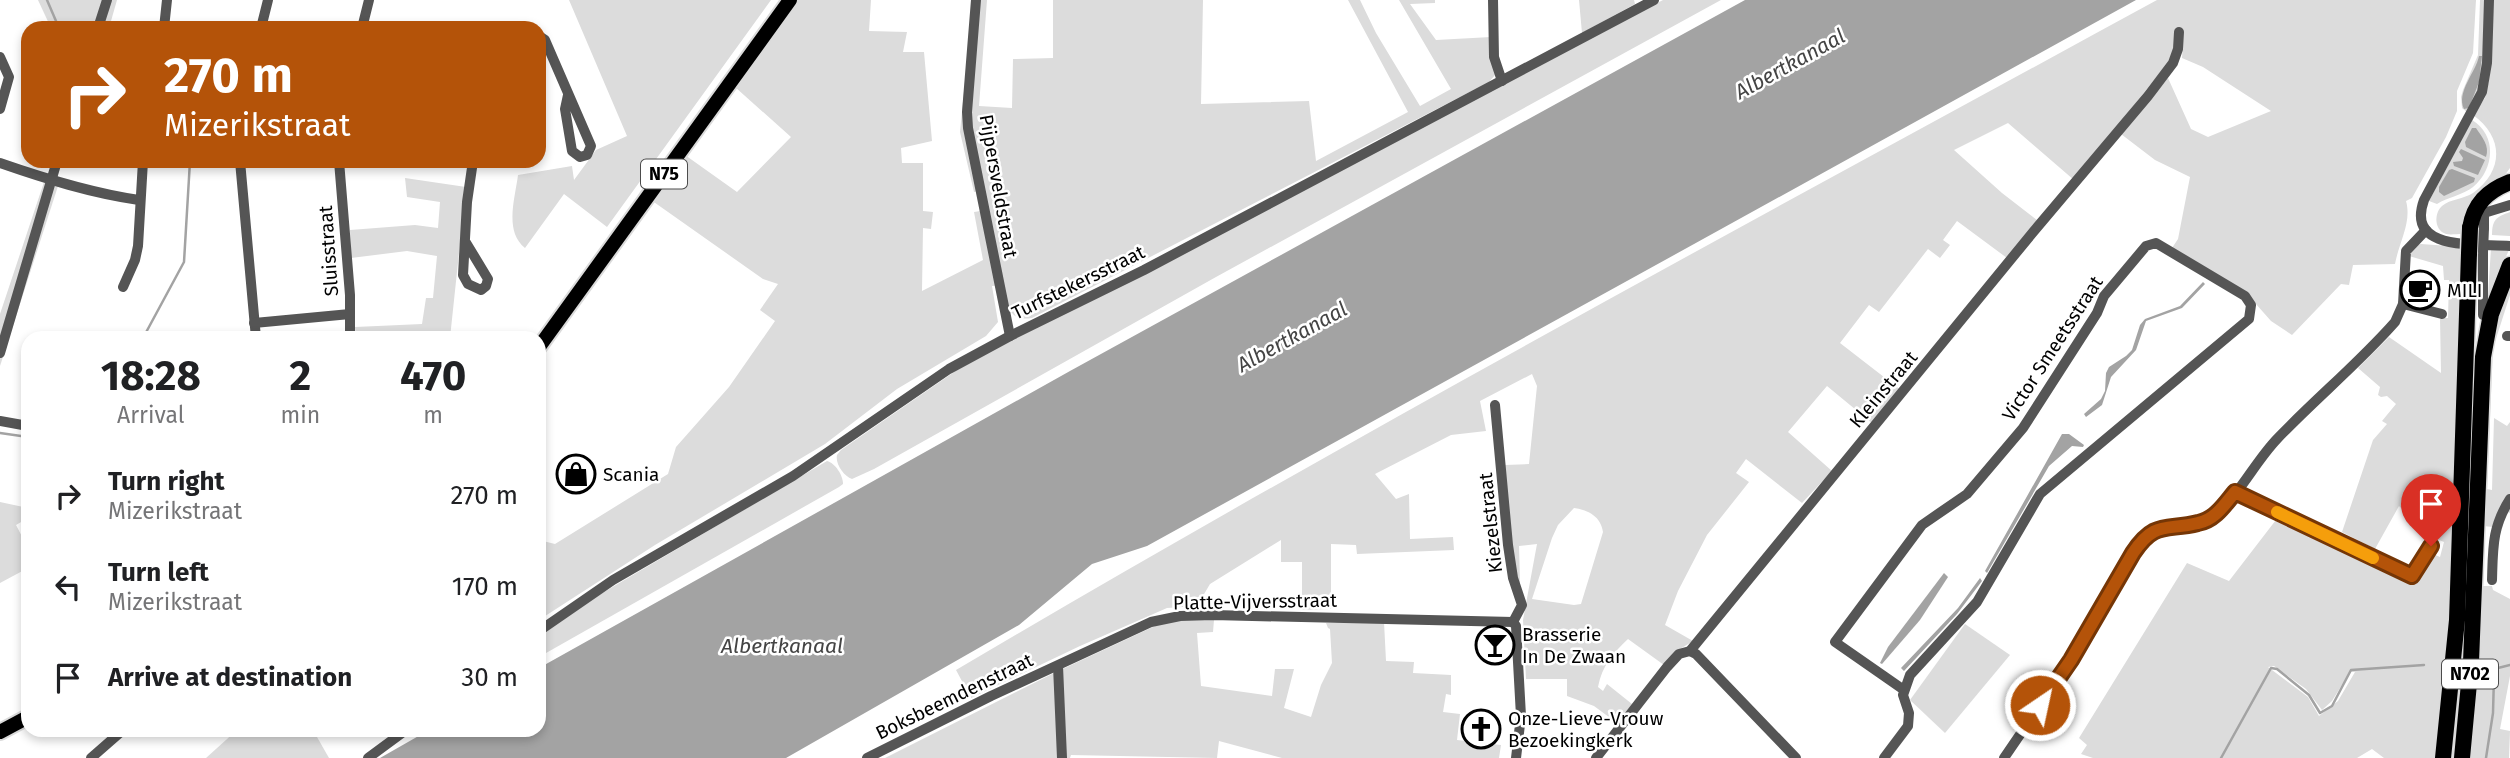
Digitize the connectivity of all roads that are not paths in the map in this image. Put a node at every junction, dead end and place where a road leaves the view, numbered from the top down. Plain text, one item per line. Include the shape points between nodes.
1 (107, 0) edge
2 (167, 0) edge
3 (268, 0) edge
4 (369, 0) edge
5 (790, 0) edge
6 (976, 0) edge
7 (1493, 0) edge
8 (1654, 0) edge
9 (2489, 0) edge
10 (100, 21) edge
11 (165, 21) edge
12 (263, 21) edge
13 (364, 21) edge
14 (2179, 32) dead end
15 (546, 42) edge
16 (0, 57) edge
17 (1502, 81) junction
18 (568, 95) junction
19 (0, 109) edge
20 (0, 163) edge
21 (55, 168) edge
22 (143, 168) edge
23 (241, 168) edge
24 (340, 168) edge
25 (472, 168) edge
26 (51, 181) junction
27 (2510, 183) edge
28 (139, 200) junction
29 (2507, 207) edge
30 (2477, 228) junction
31 (2426, 230) junction
32 (465, 241) dead end
33 (2510, 246) edge
34 (2476, 253) junction
35 (2510, 265) edge
36 (122, 288) dead end
37 (2403, 304) junction
38 (350, 314) junction
39 (2442, 314) dead end
40 (2483, 315) dead end
41 (254, 323) junction
42 (255, 331) edge
43 (350, 331) edge
44 (1010, 336) junction
45 (546, 337) edge
46 (0, 353) edge
47 (1495, 405) dead end
48 (0, 421) edge
49 (21, 425) edge
50 (2235, 492) junction
51 (2510, 499) edge
52 (2431, 546) dead end
53 (2492, 580) dead end
54 (1513, 622) junction
55 (546, 626) edge
56 (1690, 651) junction
57 (1058, 666) junction
58 (1904, 690) junction
59 (21, 721) edge
60 (0, 732) edge
61 (115, 737) edge
62 (396, 737) edge
63 (92, 758) edge
64 (368, 758) edge
65 (867, 758) edge
66 (1062, 758) edge
67 (1516, 758) edge
68 (1596, 758) edge
69 (1796, 758) edge
70 (1884, 758) edge
71 (2004, 758) edge
72 (2443, 758) edge
73 (2462, 758) edge

1 - 10 street
2 - 11 street
3 - 12 street
4 - 13 street
5 - 45 main road, N75
6 - 44 street, Pijpersveldstraat via 968,128
7 - 17 street via 1494,57
8 - 17 street, Turfstekersstraat
9 - 31 street via 2485,79 2474,109 2424,200
14 - 56 street, Kleinstraat via 2173,63 2148,96
15 - 18 street
16 - 19 street via 9,77
17 - 44 street, Turfstekersstraat
18 - 18 street via 591,146 587,155 580,157 572,151 565,110
20 - 26 street
21 - 26 street
22 - 28 street
23 - 41 street
24 - 38 street, Sluisstraat
25 - 32 street
26 - 28 street
26 - 46 street
27 - 30 highway, N702 via 2478,203
28 - 36 street via 138,246
29 - 30 street via 2484,209
30 - 34 highway, N702, bridge
31 - 33 street via 2442,242
31 - 37 street via 2406,251
34 - 40 street
34 - 72 highway, N702 via 2457,620
35 - 73 highway, N702 via 2491,314 2483,357 2471,662
37 - 39 street
37 - 50 street via 2395,323 2276,440
38 - 41 street
38 - 43 street, Sluisstraat
41 - 42 street
44 - 55 street, Turfstekersstraat via 949,369 793,476 613,580
47 - 54 street, Kiezelstraat via 1508,545 1521,600
48 - 49 street
50 - 52 street via 2412,576
50 - 71 street via 2210,518 2161,527 2145,537 2071,660
51 - 53 street via 2493,540
54 - 57 street, Platte-Vijversstraat via 1180,617 1151,622
54 - 67 street, Kiezelstraat via 1520,702
56 - 68 street, Kleinstraat via 1679,654 1667,667
56 - 69 street
57 - 65 street, Boksbeemdenstraat
57 - 66 street
58 - 58 street, Victor Smeetsstraat via 1918,665 1977,603 2040,494 2249,319 2251,306 2245,296 2156,243 2146,246 2104,296 2023,428 1967,494 1922,525 1835,642
58 - 70 street via 1908,726
59 - 60 main road
61 - 63 street
62 - 64 street

